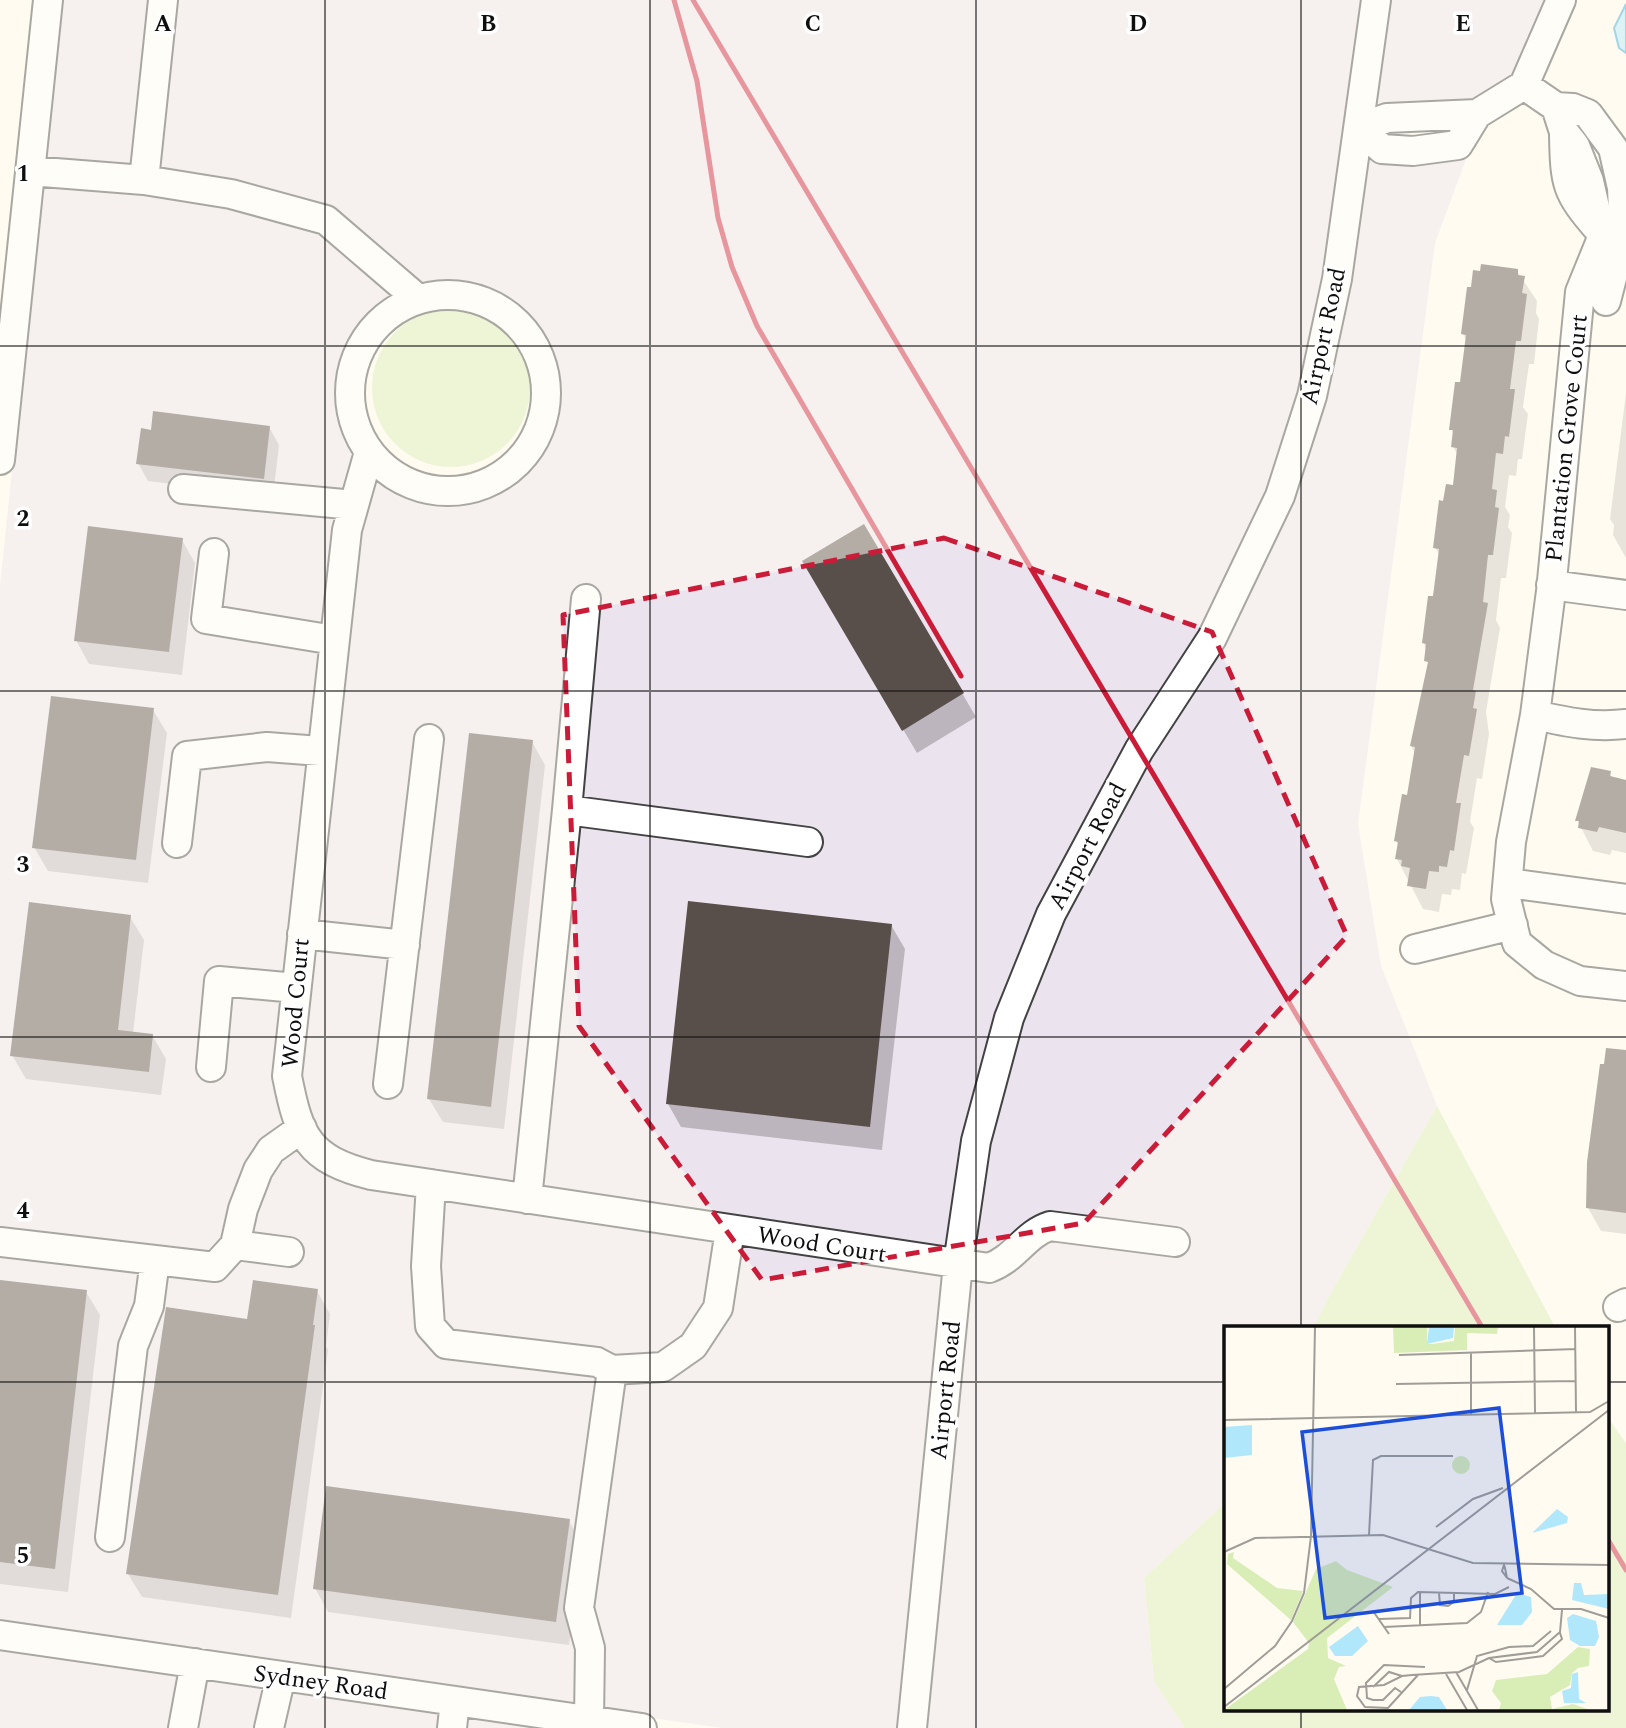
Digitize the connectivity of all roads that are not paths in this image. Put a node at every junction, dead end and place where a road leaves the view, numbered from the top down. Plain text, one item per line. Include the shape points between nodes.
1 (48, 0) edge
2 (163, 0) edge
3 (1376, 0) edge
4 (1561, 0) edge
5 (1524, 85) junction
6 (1564, 115) junction
7 (1360, 128) junction
8 (1626, 140) edge
9 (30, 171) junction
10 (144, 180) junction
11 (1620, 236) edge
12 (11, 251) edge
13 (418, 299) junction
14 (1604, 300) edge
15 (369, 452) junction
16 (0, 460) edge
17 (183, 489) dead end
18 (354, 505) junction
19 (214, 553) dead end
20 (1551, 585) junction
21 (1626, 595) edge
22 (586, 598) dead end
23 (334, 640) junction
24 (1535, 715) junction
25 (1626, 724) edge
26 (429, 739) dead end
27 (320, 751) junction
28 (567, 810) junction
29 (808, 842) dead end
30 (177, 843) dead end
31 (1508, 883) junction
32 (1626, 899) edge
33 (1513, 925) junction
34 (302, 934) junction
35 (405, 946) junction
36 (1415, 949) dead end
37 (1626, 986) edge
38 (296, 988) junction
39 (211, 1067) dead end
40 (388, 1084) dead end
41 (302, 1128) junction
42 (431, 1184) junction
43 (527, 1199) junction
44 (730, 1230) junction
45 (0, 1242) edge
46 (1175, 1242) dead end
47 (235, 1245) junction
48 (289, 1252) dead end
49 (155, 1260) junction
50 (958, 1264) junction
51 (612, 1370) junction
52 (110, 1537) dead end
53 (0, 1635) edge
54 (195, 1663) junction
55 (281, 1676) junction
56 (453, 1714) edge
57 (589, 1720) junction
58 (183, 1728) edge
59 (269, 1728) edge
60 (642, 1728) edge
61 (912, 1728) edge

1 - 9 street
2 - 10 street
3 - 7 street, Airport Road
4 - 5 street
5 - 6 street, Plantation Grove Court
5 - 7 street via 1477,114 1458,145 1413,151 1382,149
6 - 8 street, Plantation Grove Court via 1611,119
6 - 11 street, Plantation Grove Court via 1589,181
7 - 50 street, Airport Road via 1337,279 1312,396 1280,496 1212,638 1139,750 1051,914 1009,1018 976,1141
9 - 10 street
9 - 12 street
10 - 13 street via 231,194 327,220
11 - 14 street, Plantation Grove Court via 1597,257
12 - 16 street
13 - 15 street via 390,313 369,335 354,363 349,394 355,424
13 - 15 street via 451,295 483,301 511,318 533,343 544,374 545,407 535,439 515,465 487,483 455,491 422,488 393,475
14 - 20 street, Plantation Grove Court
15 - 18 street, Wood Court
17 - 18 street
18 - 23 street, Wood Court
19 - 23 street via 206,619
20 - 21 street, Plantation Grove Court
20 - 24 street, Plantation Grove Court
22 - 28 street
23 - 27 street, Wood Court
24 - 25 street via 1593,726
24 - 31 street, Plantation Grove Court via 1511,842
26 - 35 street
27 - 30 street via 267,747 187,756
27 - 34 street, Wood Court
28 - 29 street
28 - 43 street
31 - 32 street
31 - 33 street, Plantation Grove Court via 1506,899
33 - 36 street
33 - 37 street, Plantation Grove Court via 1517,943 1544,965 1580,981
34 - 35 street
34 - 38 street, Wood Court
35 - 40 street
38 - 39 street via 219,981
38 - 41 street, Wood Court via 287,1076
41 - 42 street, Wood Court via 312,1146 339,1167
41 - 47 street via 271,1150 258,1170
42 - 43 street, Wood Court
42 - 51 street via 426,1266 430,1326 446,1344 597,1362
43 - 44 street, Wood Court
44 - 50 street, Wood Court
44 - 51 street via 718,1308 692,1346 663,1367
45 - 49 street
46 - 50 street, Wood Court via 1049,1226 1033,1233 1007,1262 989,1268
47 - 48 street
47 - 49 street via 215,1267
49 - 52 street via 149,1306 133,1346
50 - 61 street, Airport Road
51 - 57 street via 579,1608 590,1648
53 - 54 street, Sydney Road
54 - 55 street, Sydney Road
54 - 58 street
55 - 56 street, Sydney Road
55 - 59 street
56 - 57 street, Sydney Road
57 - 60 street, Sydney Road

